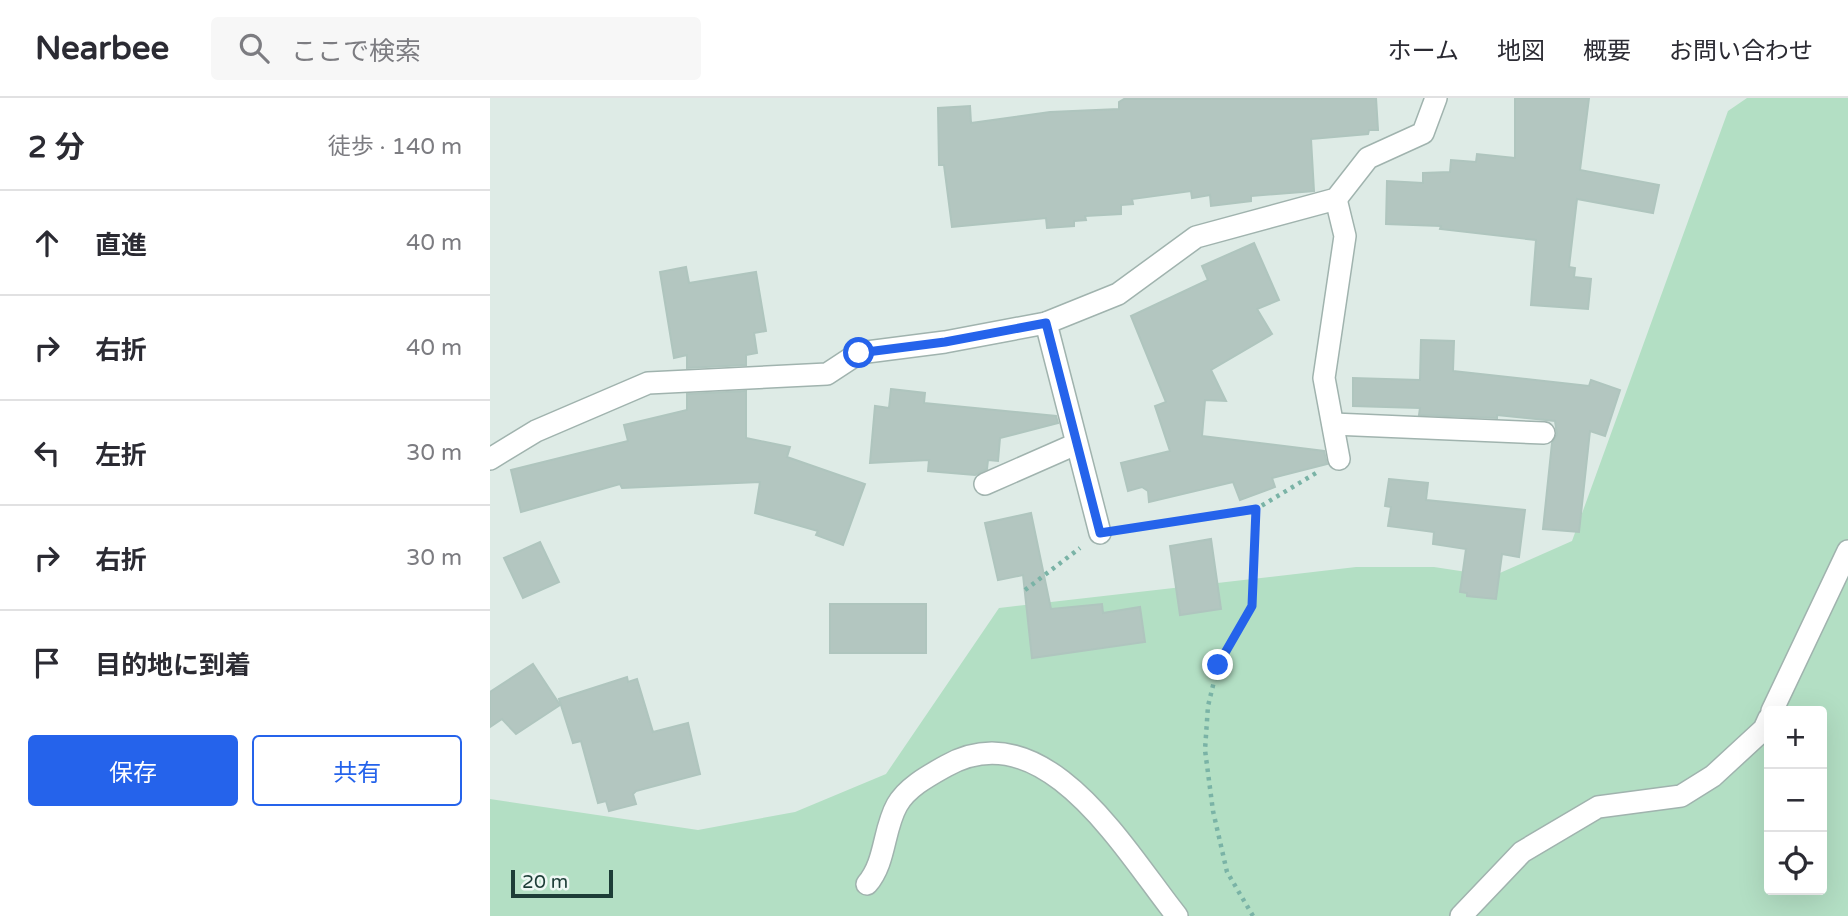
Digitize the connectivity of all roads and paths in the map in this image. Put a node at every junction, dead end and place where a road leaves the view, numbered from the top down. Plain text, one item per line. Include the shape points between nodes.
1 (1436, 98) edge
2 (1336, 199) junction
3 (1046, 323) junction
4 (1333, 424) junction
5 (1544, 433) dead end
6 (1076, 444) junction
7 (490, 459) edge
8 (1339, 459) joint
9 (985, 484) dead end
10 (1256, 509) junction
11 (1100, 533) junction
12 (1848, 551) edge
13 (1025, 590) dead end
14 (1774, 706) edge
15 (1764, 730) edge
16 (867, 884) dead end
17 (1177, 916) edge
18 (1253, 916) edge
19 (1461, 916) edge

1 - 2 street via 1423,133 1368,158
2 - 3 street via 1196,237 1118,294
2 - 4 street via 1345,236 1324,378
3 - 6 street
3 - 7 street via 859,353 827,374 648,383 536,431
4 - 5 street
4 - 8 street
6 - 9 street
6 - 11 street
8 - 10 path
10 - 11 path
10 - 18 path via 1252,606 1218,665 1208,706 1205,750 1227,872
11 - 13 path
12 - 14 street
15 - 19 street via 1713,776 1681,796 1598,807 1522,852
16 - 17 street via 876,874 897,804 923,779 956,760 998,751 1039,763 1077,791

